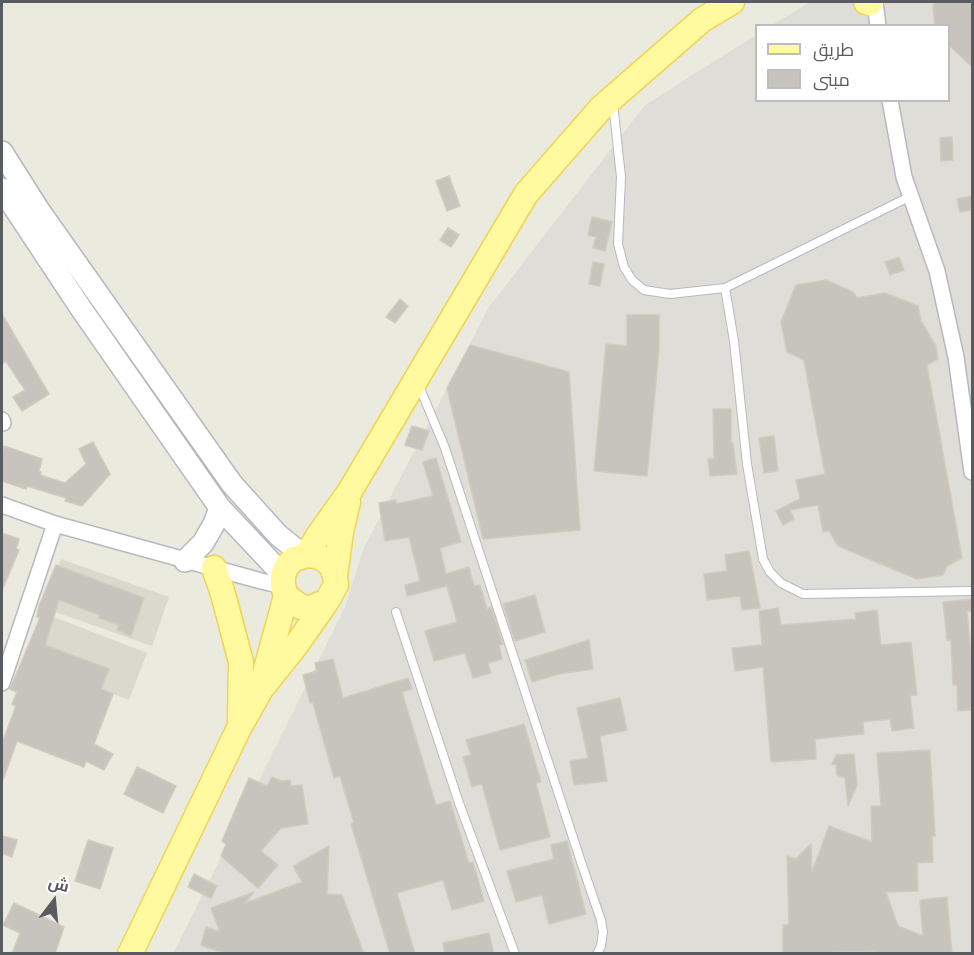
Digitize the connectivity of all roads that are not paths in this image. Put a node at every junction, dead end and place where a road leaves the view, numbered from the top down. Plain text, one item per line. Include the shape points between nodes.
1 (732, 2) edge
2 (613, 98) junction
3 (890, 102) edge
4 (2, 152) edge
5 (2, 189) edge
6 (911, 196) junction
7 (725, 288) junction
8 (416, 379) junction
9 (972, 472) edge
10 (350, 491) junction
11 (2, 505) edge
12 (220, 508) junction
13 (55, 524) junction
14 (305, 555) junction
15 (184, 561) junction
16 (214, 568) junction
17 (335, 576) junction
18 (284, 585) junction
19 (972, 591) edge
20 (327, 601) junction
21 (396, 612) dead end
22 (2, 683) edge
23 (261, 689) junction
24 (240, 726) junction
25 (130, 954) edge
26 (515, 954) edge
27 (597, 954) edge

1 - 2 main road via 702,20
2 - 7 lane via 621,177 618,244 624,267 644,290 670,294
2 - 8 main road via 526,194
3 - 6 street via 894,134
4 - 14 street via 232,484 278,535
5 - 12 street
6 - 7 lane
6 - 9 street via 937,271 956,357
7 - 19 lane via 747,464 763,559 770,572 781,583 803,594
8 - 10 main road
8 - 27 lane via 445,448 602,920
10 - 14 main road
10 - 17 main road
11 - 13 street
12 - 15 street via 203,543
12 - 18 street
13 - 15 street
13 - 22 street
14 - 17 main road via 325,560
14 - 18 main road via 287,566
15 - 16 street
16 - 18 street
16 - 24 main road via 241,662
17 - 20 main road via 336,585
18 - 20 main road via 293,602 310,608
18 - 23 main road
20 - 23 main road
21 - 26 lane via 459,803
23 - 24 main road
24 - 25 main road

